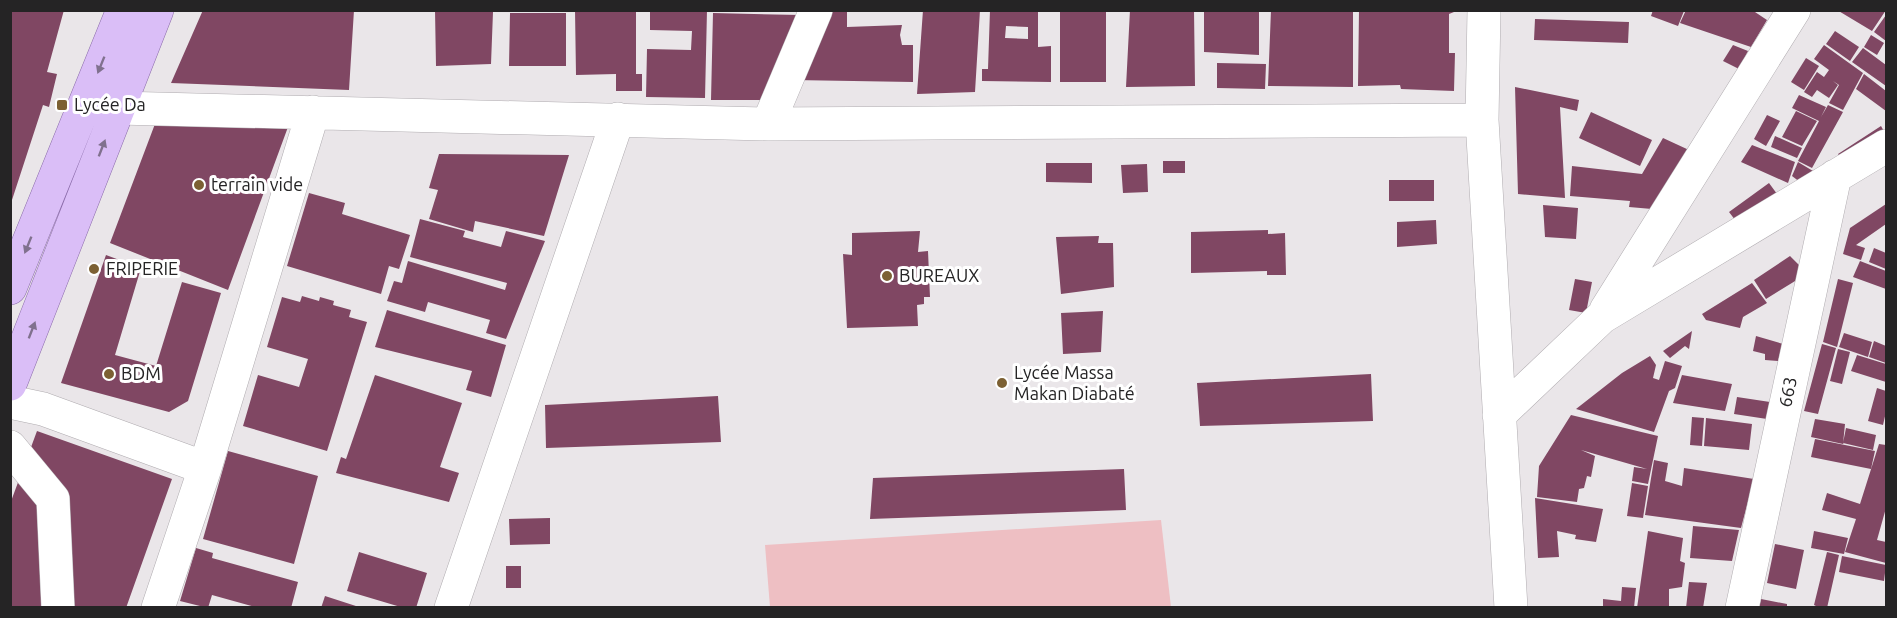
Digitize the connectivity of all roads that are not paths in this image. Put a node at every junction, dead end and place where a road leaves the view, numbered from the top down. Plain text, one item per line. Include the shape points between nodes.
1 (123, 10) edge
2 (157, 10) edge
3 (816, 10) edge
4 (1484, 10) edge
5 (1794, 10) edge
6 (102, 104) junction
7 (313, 112) junction
8 (618, 119) junction
9 (1482, 120) junction
10 (768, 124) junction
11 (1887, 146) edge
12 (1834, 176) junction
13 (10, 288) edge
14 (1602, 317) junction
15 (10, 384) edge
16 (10, 402) edge
17 (1499, 415) junction
18 (10, 447) edge
19 (205, 468) junction
20 (58, 608) edge
21 (158, 608) edge
22 (451, 608) edge
23 (1510, 608) edge
24 (1742, 608) edge

1 -> 6 main road
2 - 6 main road
3 - 10 street
4 - 9 street
5 - 14 street
6 - 7 street
6 -> 13 main road
15 -> 6 main road
7 - 8 street
7 - 19 street
8 - 10 street
8 - 22 street
9 - 10 street
9 - 17 street
11 - 12 street
12 - 14 street
12 - 24 street, 663
14 - 17 street
16 - 19 street via 44,409
17 - 23 street
18 - 20 street via 53,499
19 - 21 street

